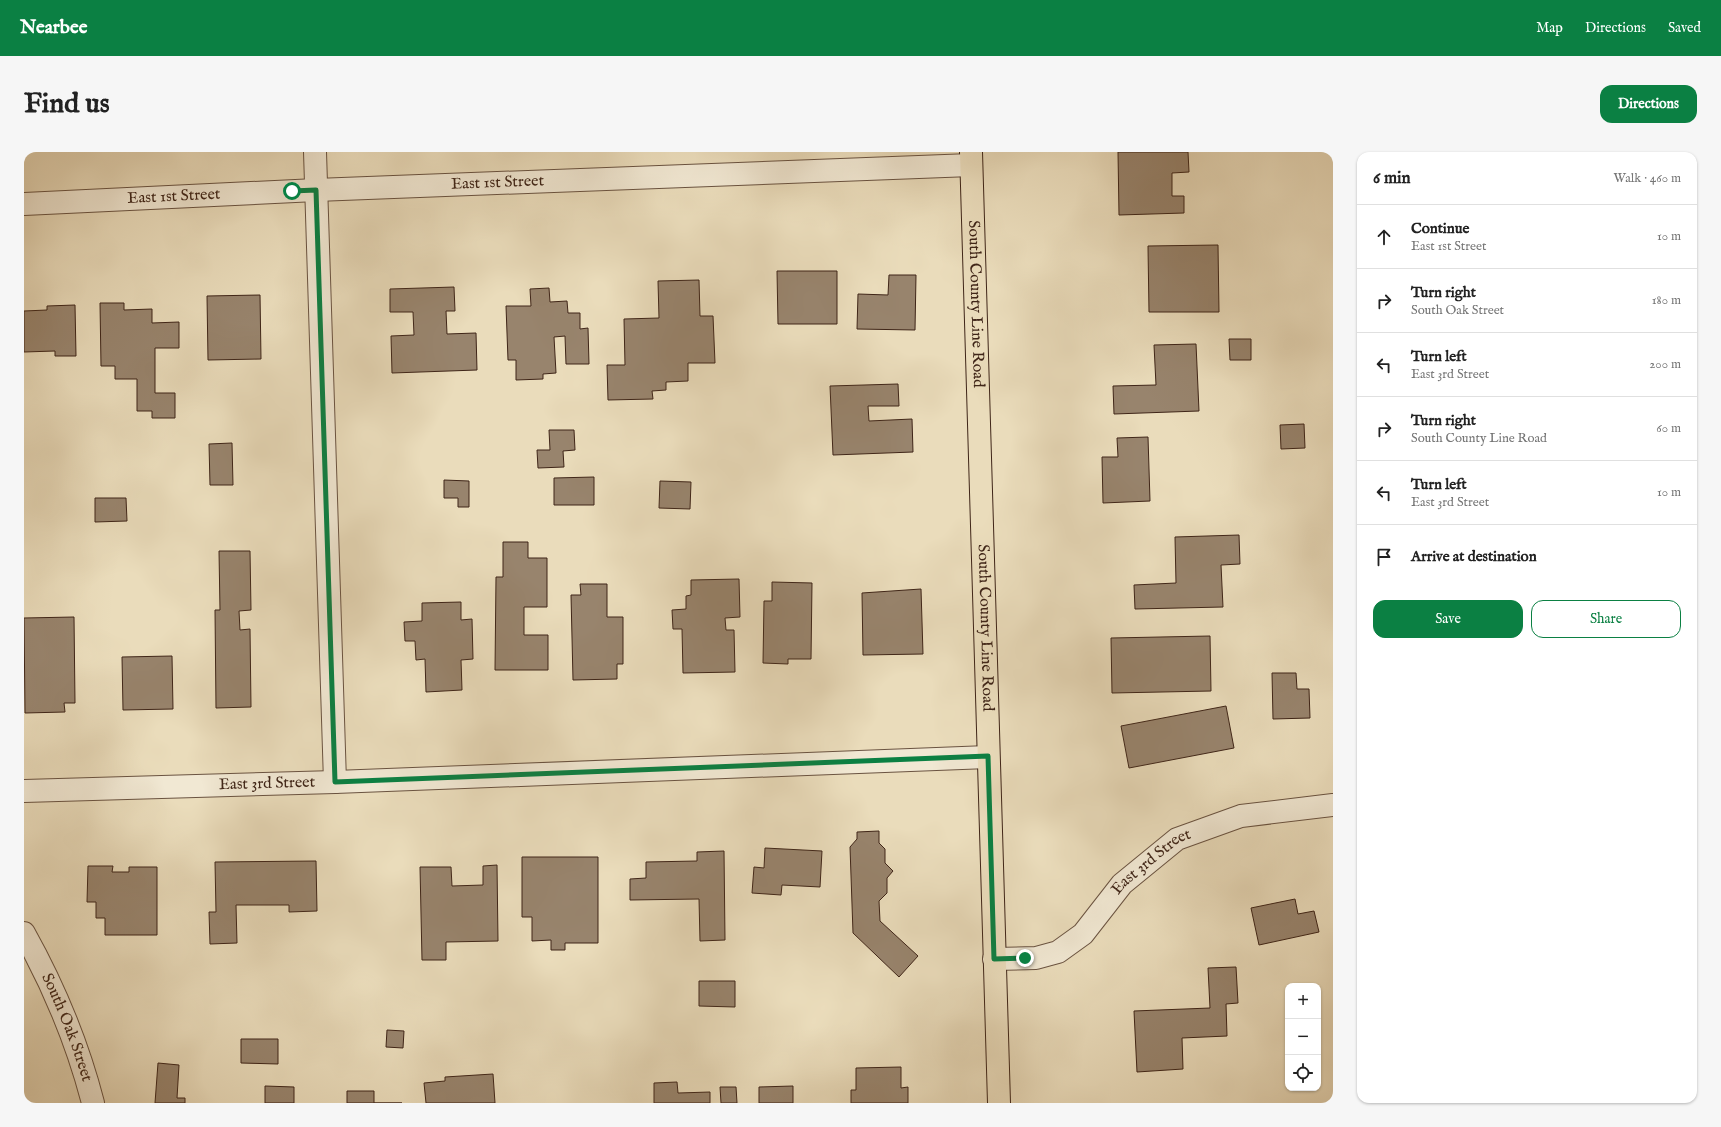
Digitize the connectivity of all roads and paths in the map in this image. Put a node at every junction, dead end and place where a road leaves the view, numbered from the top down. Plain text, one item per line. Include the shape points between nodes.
1 (315, 152) edge
2 (971, 158) edge
3 (316, 190) junction
4 (24, 204) edge
5 (988, 756) junction
6 (335, 782) junction
7 (24, 791) edge
8 (1333, 805) edge
9 (24, 933) edge
10 (994, 959) junction
11 (93, 1103) edge
12 (999, 1103) edge

1 - 3 street
2 - 3 street, East 1st Street
2 - 5 main road, South County Line Road
3 - 4 street, East 1st Street
3 - 6 street
5 - 6 street, East 3rd Street
5 - 10 main road, South County Line Road
6 - 7 street, East 3rd Street
8 - 10 street, East 3rd Street via 1241,816 1177,839 1122,884 1082,934 1058,952 1036,958
9 - 11 street, South Oak Street via 50,985 74,1044
10 - 12 main road, South County Line Road

